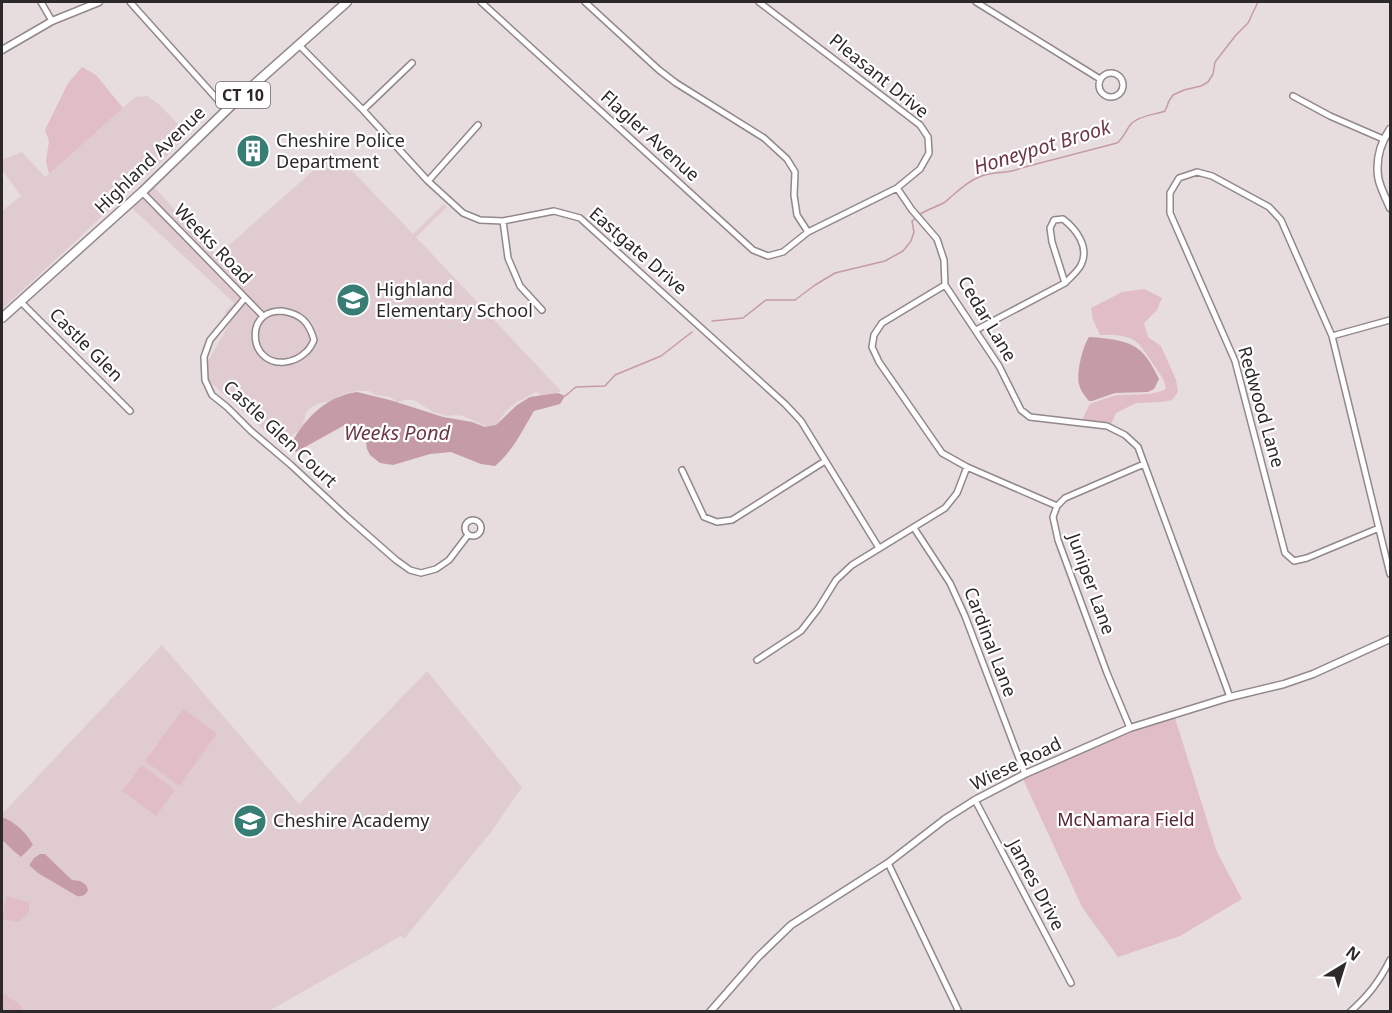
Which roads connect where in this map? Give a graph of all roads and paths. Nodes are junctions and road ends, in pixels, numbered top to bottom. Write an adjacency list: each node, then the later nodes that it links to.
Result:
1 (41, 2): 9 (street)
2 (99, 2): 9 (street)
3 (130, 2): 15 (street)
4 (347, 2): 10 (highway, Highland Avenue / CT 10)
5 (481, 2): 25 (street, Flagler Avenue)
6 (585, 2): 25 (street)
7 (759, 2): 21 (street, Pleasant Drive)
8 (976, 2): 13 (street)
9 (52, 21): 11 (street)
10 (299, 45): 15 (highway, Highland Avenue / CT 10); 16 (street, Eastgate Drive)
11 (2, 50)
12 (411, 63): 16 (street)
13 (1101, 79): 13 (street)
14 (1293, 96): 19 (street)
15 (226, 109): 22 (highway, Highland Avenue / CT 10)
16 (363, 110): 20 (street, Eastgate Drive)
17 (478, 125): 20 (street)
18 (1390, 129): 19 (street)
19 (1383, 139): 23 (street)
20 (428, 181): 24 (street, Eastgate Drive)
21 (897, 188): 25 (street); 27 (street, Cedar Lane)
22 (142, 192): 28 (street, Weeks Road); 29 (highway, Highland Avenue / CT 10)
23 (1390, 208)
24 (503, 221): 30 (street); 37 (street, Eastgate Drive)
25 (808, 232)
26 (1065, 283): 26 (street); 34 (street)
27 (945, 285): 34 (street, Cedar Lane); 39 (street)
28 (245, 298): 31 (street, Weeks Road); 44 (street, Castle Glen Court)
29 (20, 301): 32 (highway, Highland Avenue / CT 10); 36 (street, Castle Glen)
30 (542, 310)
31 (263, 316): 31 (street)
32 (2, 318)
33 (1390, 320): 35 (street)
34 (976, 330): 38 (street, Cedar Lane)
35 (1332, 336): 43 (street); 43 (street, Redwood Lane)
36 (130, 411)
37 (825, 461): 40 (street); 45 (street, Eastgate Drive)
38 (1144, 464): 41 (street); 49 (street, Cedar Lane)
39 (967, 467): 41 (street); 42 (street)
40 (682, 470)
41 (1057, 506): 50 (street, Juniper Lane)
42 (914, 528): 45 (street); 51 (street, Cardinal Lane)
43 (1379, 528): 46 (street)
44 (468, 535)
45 (879, 548): 48 (street)
46 (1390, 574)
47 (1390, 639): 49 (street, Wiese Road)
48 (757, 660)
49 (1230, 698): 50 (street, Wiese Road)
50 (1130, 728): 51 (street, Wiese Road)
51 (1025, 774): 52 (street, Wiese Road)
52 (975, 800): 53 (street, Wiese Road); 55 (street, James Drive)
53 (888, 863): 56 (street, Wiese Road); 57 (street)
54 (1390, 960): 58 (street)
55 (1071, 983)
56 (711, 1011)
57 (959, 1011)
58 (1350, 1011)

